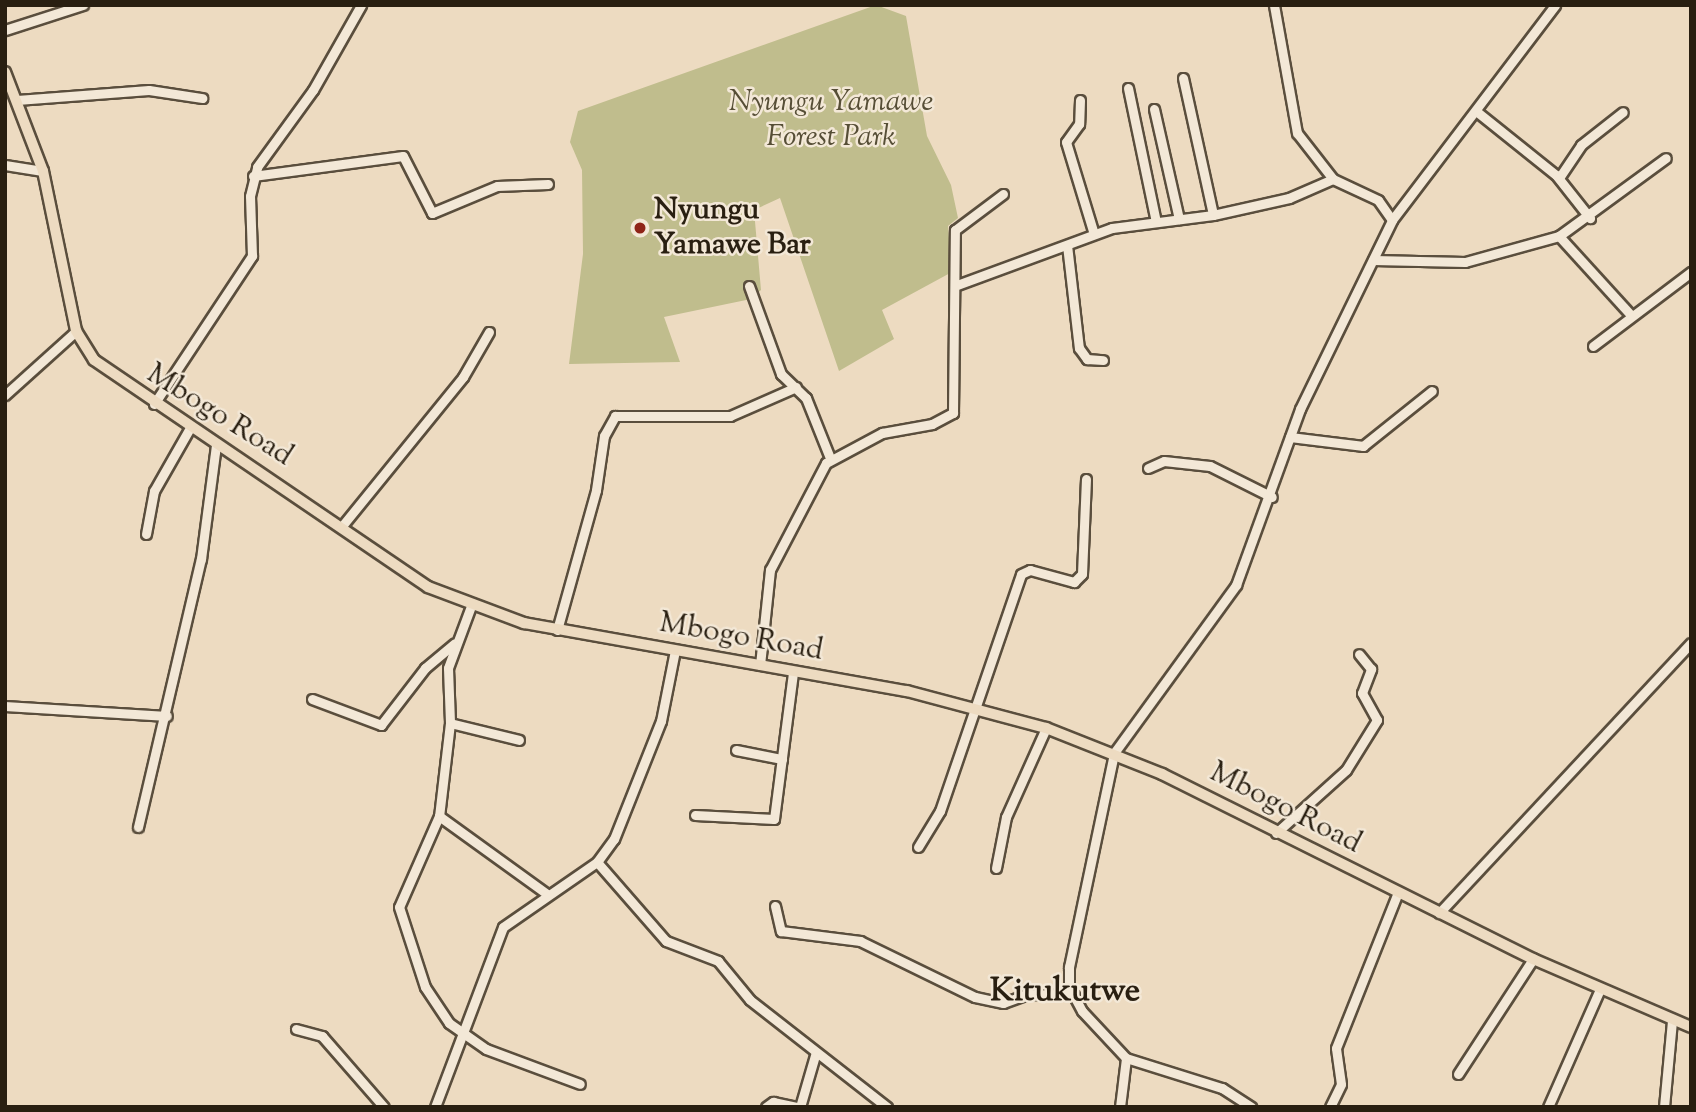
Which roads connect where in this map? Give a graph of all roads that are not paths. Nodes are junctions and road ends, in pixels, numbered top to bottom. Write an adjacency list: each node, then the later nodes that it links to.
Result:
1 (83, 5): 5 (street)
2 (361, 5): 18 (street)
3 (1274, 5): 20 (street)
4 (1555, 5): 13 (street)
5 (5, 30)
6 (5, 72): 10 (main road, Mbogo Road)
7 (1183, 79): 23 (street)
8 (1128, 88): 27 (street)
9 (202, 98): 10 (street)
10 (17, 100): 17 (main road, Mbogo Road)
11 (1080, 100): 28 (street)
12 (1154, 109): 25 (street)
13 (1476, 111): 19 (street); 26 (street)
14 (1623, 112): 19 (street)
15 (1666, 158): 24 (street)
16 (5, 166): 17 (street)
17 (43, 171): 36 (main road, Mbogo Road)
18 (253, 176): 21 (street); 43 (street)
19 (1559, 178): 24 (street)
20 (1334, 179): 23 (street); 26 (street)
21 (548, 184)
22 (1003, 194): 33 (street)
23 (1213, 215): 25 (street)
24 (1590, 218): 29 (street)
25 (1179, 219): 27 (street)
26 (1392, 220): 31 (street)
27 (1156, 222): 28 (street)
28 (1094, 234): 30 (street)
29 (1559, 236): 31 (street); 35 (street)
30 (1067, 245): 33 (street); 39 (street)
31 (1373, 260): 45 (street)
32 (1691, 272): 35 (street)
33 (957, 285): 47 (street)
34 (749, 286): 40 (street)
35 (1631, 315): 38 (street)
36 (76, 331): 42 (street); 43 (main road, Mbogo Road)
37 (489, 332): 51 (street)
38 (1593, 346)
39 (1103, 360)
40 (796, 387): 47 (street); 54 (street)
41 (1432, 391): 45 (street)
42 (5, 395)
43 (154, 404): 44 (main road, Mbogo Road)
44 (190, 428): 46 (main road, Mbogo Road); 52 (street)
45 (1290, 437): 50 (street)
46 (216, 445): 51 (main road, Mbogo Road); 64 (street)
47 (830, 458): 59 (street)
48 (1148, 468): 50 (street)
49 (1086, 479): 63 (street)
50 (1272, 497): 69 (street)
51 (342, 526): 53 (main road, Mbogo Road)
52 (146, 534)
53 (471, 606): 54 (main road, Mbogo Road); 56 (street)
54 (557, 630): 57 (main road, Mbogo Road)
55 (1691, 643): 81 (street)
56 (454, 644): 61 (street); 65 (street)
57 (675, 650): 59 (main road, Mbogo Road); 76 (street)
58 (1359, 654): 74 (street)
59 (760, 665): 60 (main road, Mbogo Road)
60 (793, 673): 63 (main road, Mbogo Road); 70 (street)
61 (312, 699)
62 (5, 706): 64 (street)
63 (974, 709): 66 (main road, Mbogo Road); 75 (street)
64 (167, 716): 73 (street)
65 (450, 723): 67 (street); 72 (street)
66 (1046, 729): 69 (main road, Mbogo Road); 77 (street)
67 (519, 740)
68 (736, 750): 70 (street)
69 (1114, 753): 74 (main road, Mbogo Road); 84 (street)
70 (782, 759): 71 (street)
71 (695, 815)
72 (439, 816): 79 (street); 88 (street)
73 (138, 827)
74 (1276, 833): 78 (main road, Mbogo Road)
75 (918, 847)
76 (597, 862): 79 (street); 89 (street)
77 (996, 869)
78 (1398, 892): 81 (main road, Mbogo Road); 100 (street)
79 (547, 894): 88 (street)
80 (775, 906): 84 (street)
81 (1439, 913): 82 (main road, Mbogo Road)
82 (1533, 959): 83 (main road, Mbogo Road); 91 (street)
83 (1600, 989): 85 (main road, Mbogo Road); 101 (street)
84 (1074, 995): 90 (street)
85 (1672, 1020): 86 (main road, Mbogo Road); 102 (street)
86 (1691, 1027)
87 (296, 1029): 93 (street)
88 (463, 1035): 92 (street); 94 (street)
89 (816, 1052): 96 (street); 97 (street)
90 (1126, 1058): 98 (street); 99 (street)
91 (1458, 1074)
92 (580, 1084)
93 (384, 1107)
94 (435, 1107)
95 (766, 1107): 96 (street)
96 (798, 1107)
97 (887, 1107)
98 (1120, 1107)
99 (1251, 1107)
100 (1330, 1107)
101 (1548, 1107)
102 (1664, 1107)

